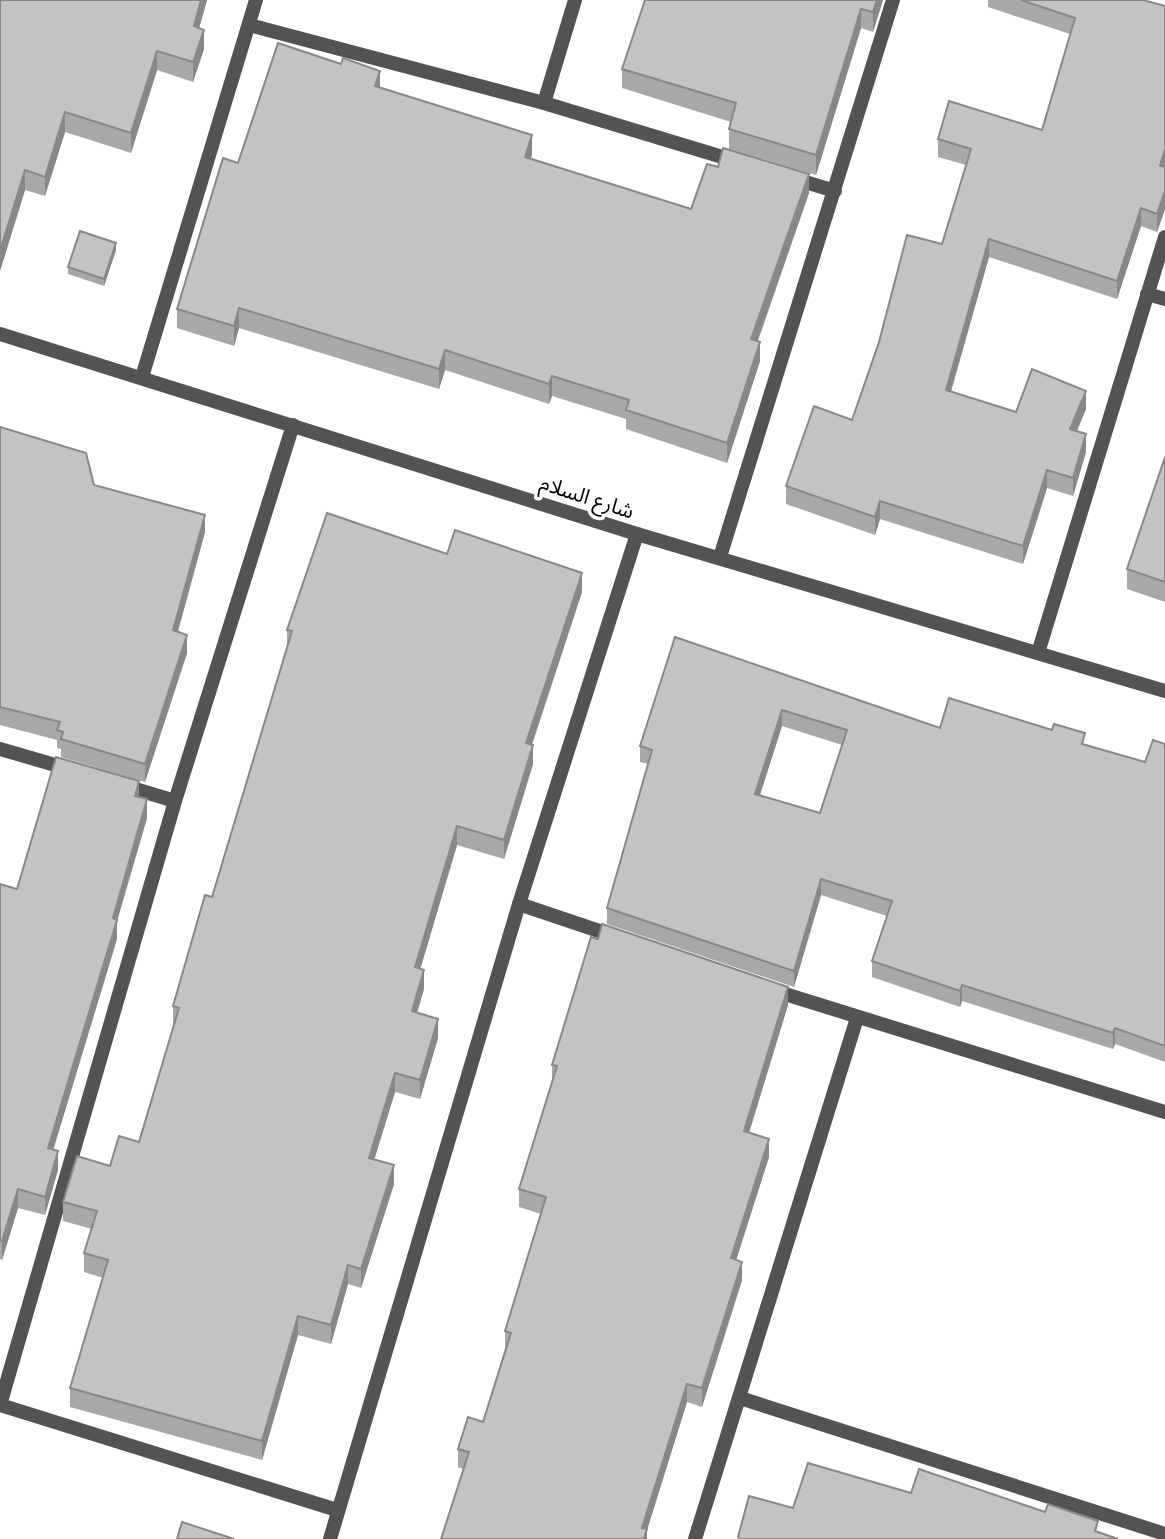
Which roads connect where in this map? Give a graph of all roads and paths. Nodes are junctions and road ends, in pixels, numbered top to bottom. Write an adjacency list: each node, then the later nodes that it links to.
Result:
1 (256, 0): 4 (street)
2 (575, 0): 5 (street)
3 (893, 0): 8 (street)
4 (249, 25): 5 (street); 13 (street)
5 (544, 103): 6 (street)
6 (756, 167)
7 (782, 175): 8 (street)
8 (835, 191): 16 (street)
9 (1165, 237): 10 (street)
10 (1147, 294): 11 (street); 17 (street)
11 (1165, 299)
12 (0, 334): 13 (street, شارع السلام)
13 (142, 377): 14 (street, شارع السلام)
14 (293, 425): 15 (street, شارع السلام); 22 (street)
15 (637, 534): 16 (street, شارع السلام); 23 (street)
16 (720, 557): 17 (street, شارع السلام)
17 (1038, 653): 18 (street, شارع السلام)
18 (1165, 691)
19 (0, 749): 20 (street)
20 (88, 775)
21 (113, 782): 22 (street)
22 (175, 801): 29 (street)
23 (519, 904): 24 (street); 30 (street)
24 (636, 944)
25 (753, 983): 26 (street)
26 (857, 1018): 27 (street); 28 (street)
27 (1165, 1112)
28 (740, 1398): 31 (street); 33 (street)
29 (0, 1405): 30 (street)
30 (337, 1510): 32 (street)
31 (1165, 1534)
32 (330, 1539)
33 (695, 1539)

